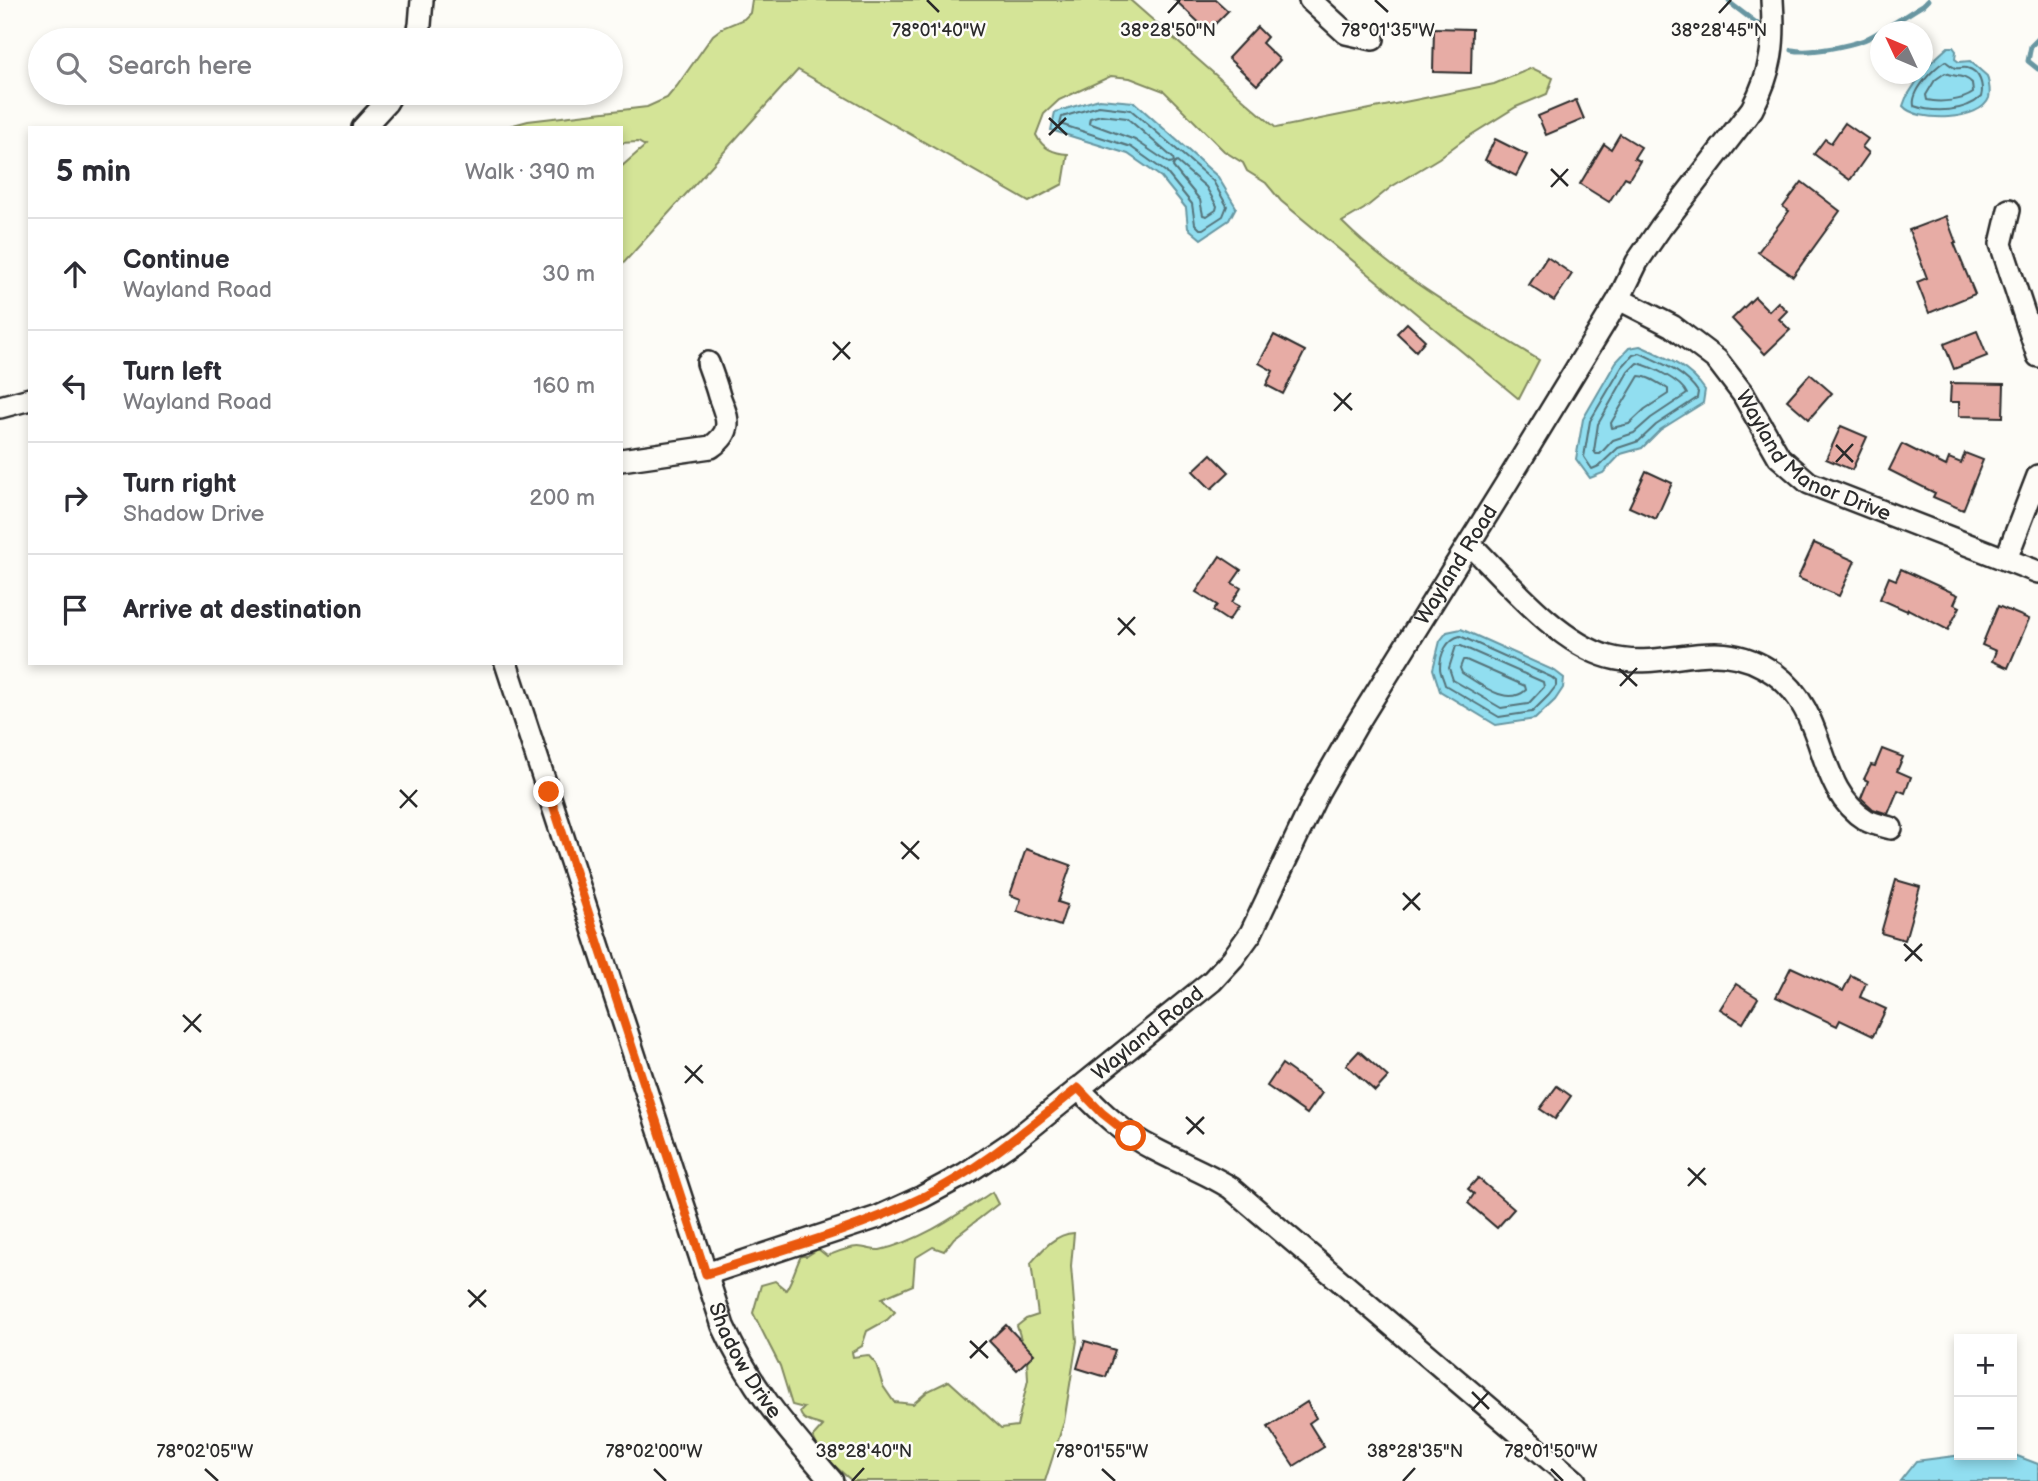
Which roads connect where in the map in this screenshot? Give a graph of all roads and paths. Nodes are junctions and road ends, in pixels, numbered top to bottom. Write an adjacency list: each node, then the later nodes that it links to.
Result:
1 (422, 0): 4 (street)
2 (1310, 0): 5 (street)
3 (1772, 0): 9 (street, Wayland Road)
4 (418, 28)
5 (1373, 39)
6 (384, 105): 7 (street)
7 (365, 126)
8 (2009, 210): 10 (street)
9 (1619, 299): 16 (street, Wayland Road); 17 (street, Wayland Manor Drive)
10 (2038, 356)
11 (708, 363): 14 (street)
12 (28, 400): 13 (street)
13 (0, 407)
14 (623, 460)
15 (2038, 476): 17 (street)
16 (1470, 544): 20 (street); 21 (street, Wayland Road)
17 (2006, 559): 18 (street, Wayland Manor Drive)
18 (2038, 572)
19 (507, 665): 22 (street, Shadow Drive)
20 (1891, 828)
21 (1078, 1088): 22 (street, Wayland Road); 24 (street, Wayland Road)
22 (706, 1274): 23 (street, Shadow Drive)
23 (832, 1481)
24 (1575, 1481)

